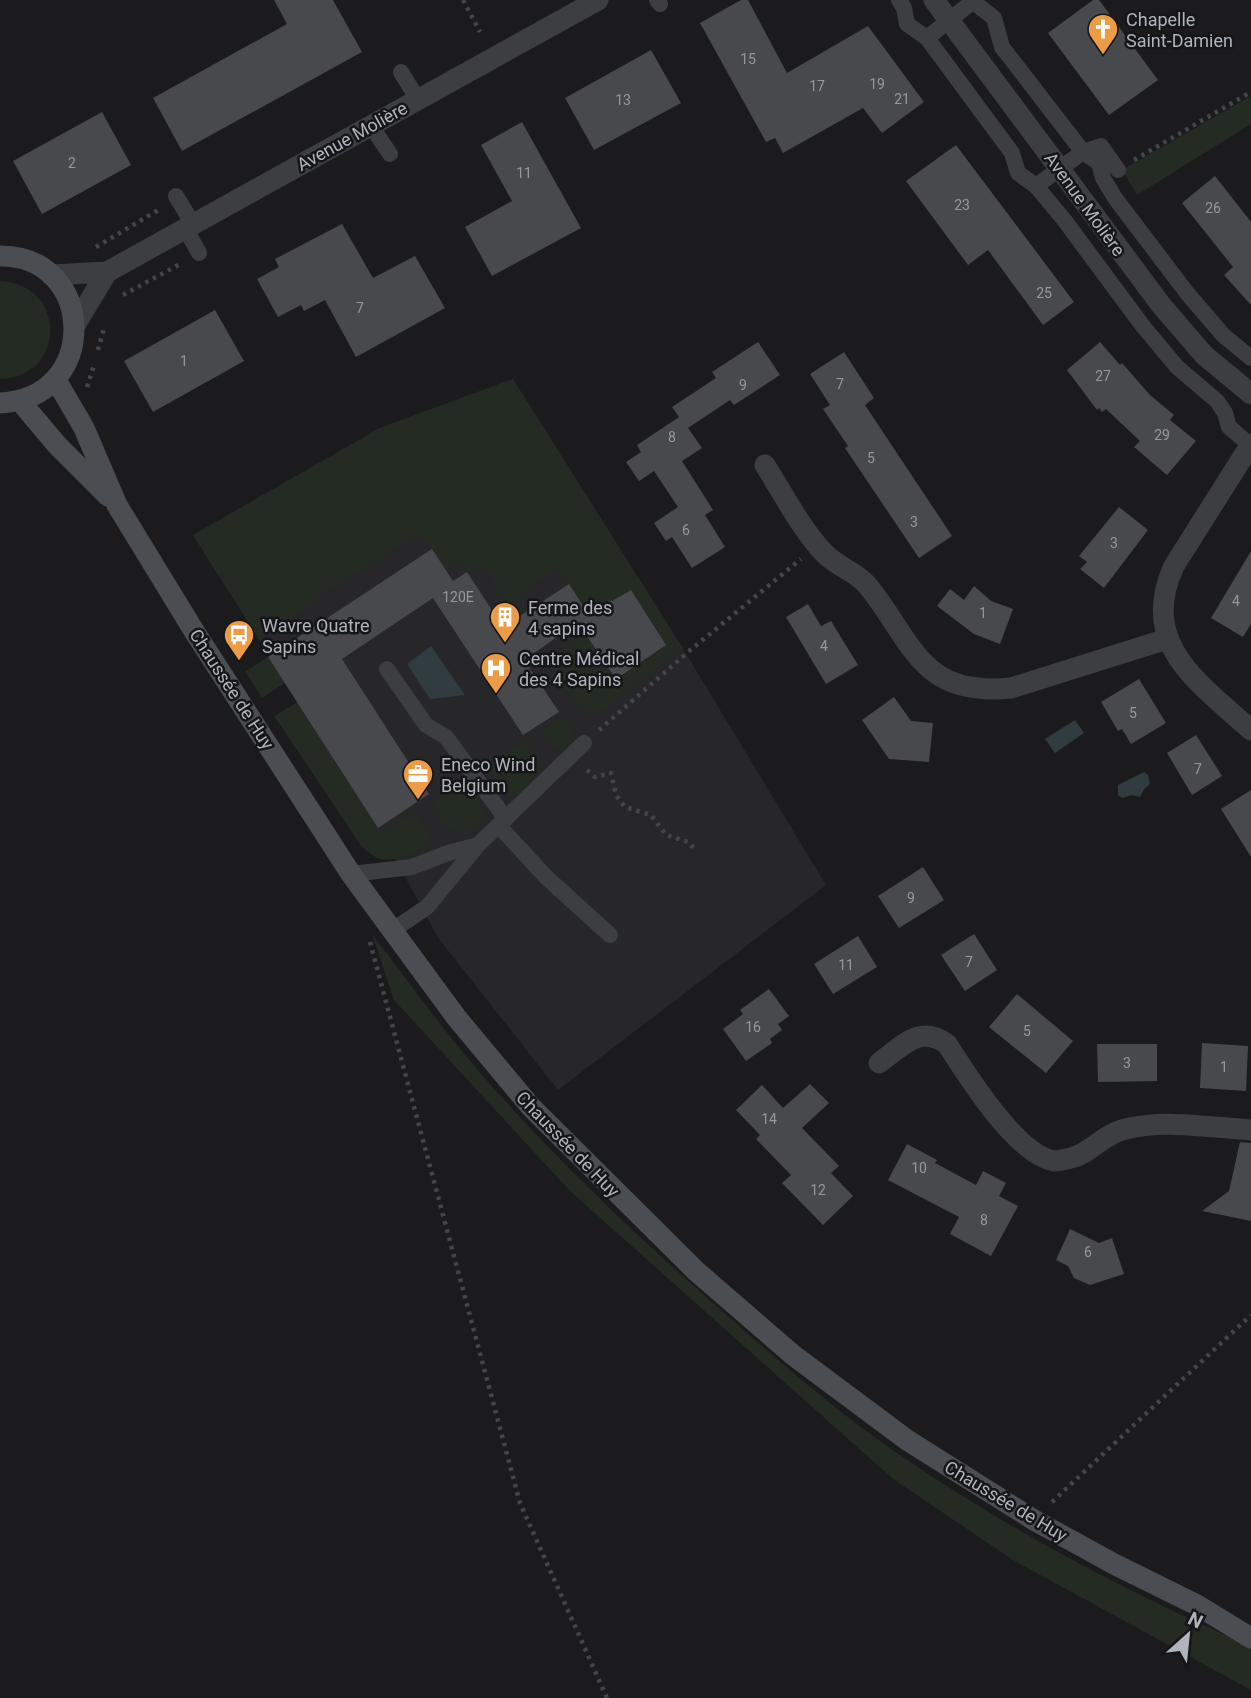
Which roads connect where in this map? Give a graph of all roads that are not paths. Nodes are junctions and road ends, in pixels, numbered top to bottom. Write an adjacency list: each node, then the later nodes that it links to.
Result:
1 (598, 0): 8 (street, Avenue Molière)
2 (899, 0): 6 (lane)
3 (934, 0): 5 (street, Avenue Molière)
4 (972, 1): 5 (lane); 10 (lane)
5 (949, 20): 6 (lane); 12 (street, Avenue Molière)
6 (927, 38): 14 (lane)
7 (401, 72): 8 (lane)
8 (418, 100): 9 (street, Avenue Molière)
9 (371, 126): 11 (lane); 16 (street, Avenue Molière)
10 (1083, 152): 12 (lane); 13 (lane); 22 (lane)
11 (390, 154)
12 (1060, 169): 14 (lane); 24 (street, Avenue Molière)
13 (1118, 170)
14 (1036, 187): 26 (lane)
15 (176, 196): 16 (lane)
16 (189, 226): 17 (lane); 19 (street, Avenue Molière)
17 (199, 253)
18 (1, 255): 20 (main road)
19 (107, 272): 20 (street, Avenue Molière); 21 (street, Avenue Molière)
20 (51, 275): 21 (main road)
21 (75, 325): 23 (main road)
22 (1251, 358)
23 (56, 380): 25 (main road); 28 (main road, Chaussée de Huy)
24 (1251, 394)
25 (10, 402): 28 (main road, Chaussée de Huy)
26 (1251, 445): 29 (street)
27 (765, 464): 29 (street)
28 (117, 505): 35 (main road, Chaussée de Huy)
29 (1167, 639): 31 (street)
30 (387, 669): 33 (lane)
31 (1251, 730)
32 (578, 749): 33 (lane)
33 (502, 822): 34 (lane); 37 (lane)
34 (478, 845): 35 (lane); 36 (lane)
35 (351, 874): 36 (main road, Chaussée de Huy)
36 (393, 930): 40 (main road, Chaussée de Huy)
37 (610, 935)
38 (879, 1062): 39 (street)
39 (1251, 1130)
40 (1196, 1605): 41 (main road, Chaussée de Huy); 42 (main road, Chaussée de Huy)
41 (1251, 1622)
42 (1251, 1638)

